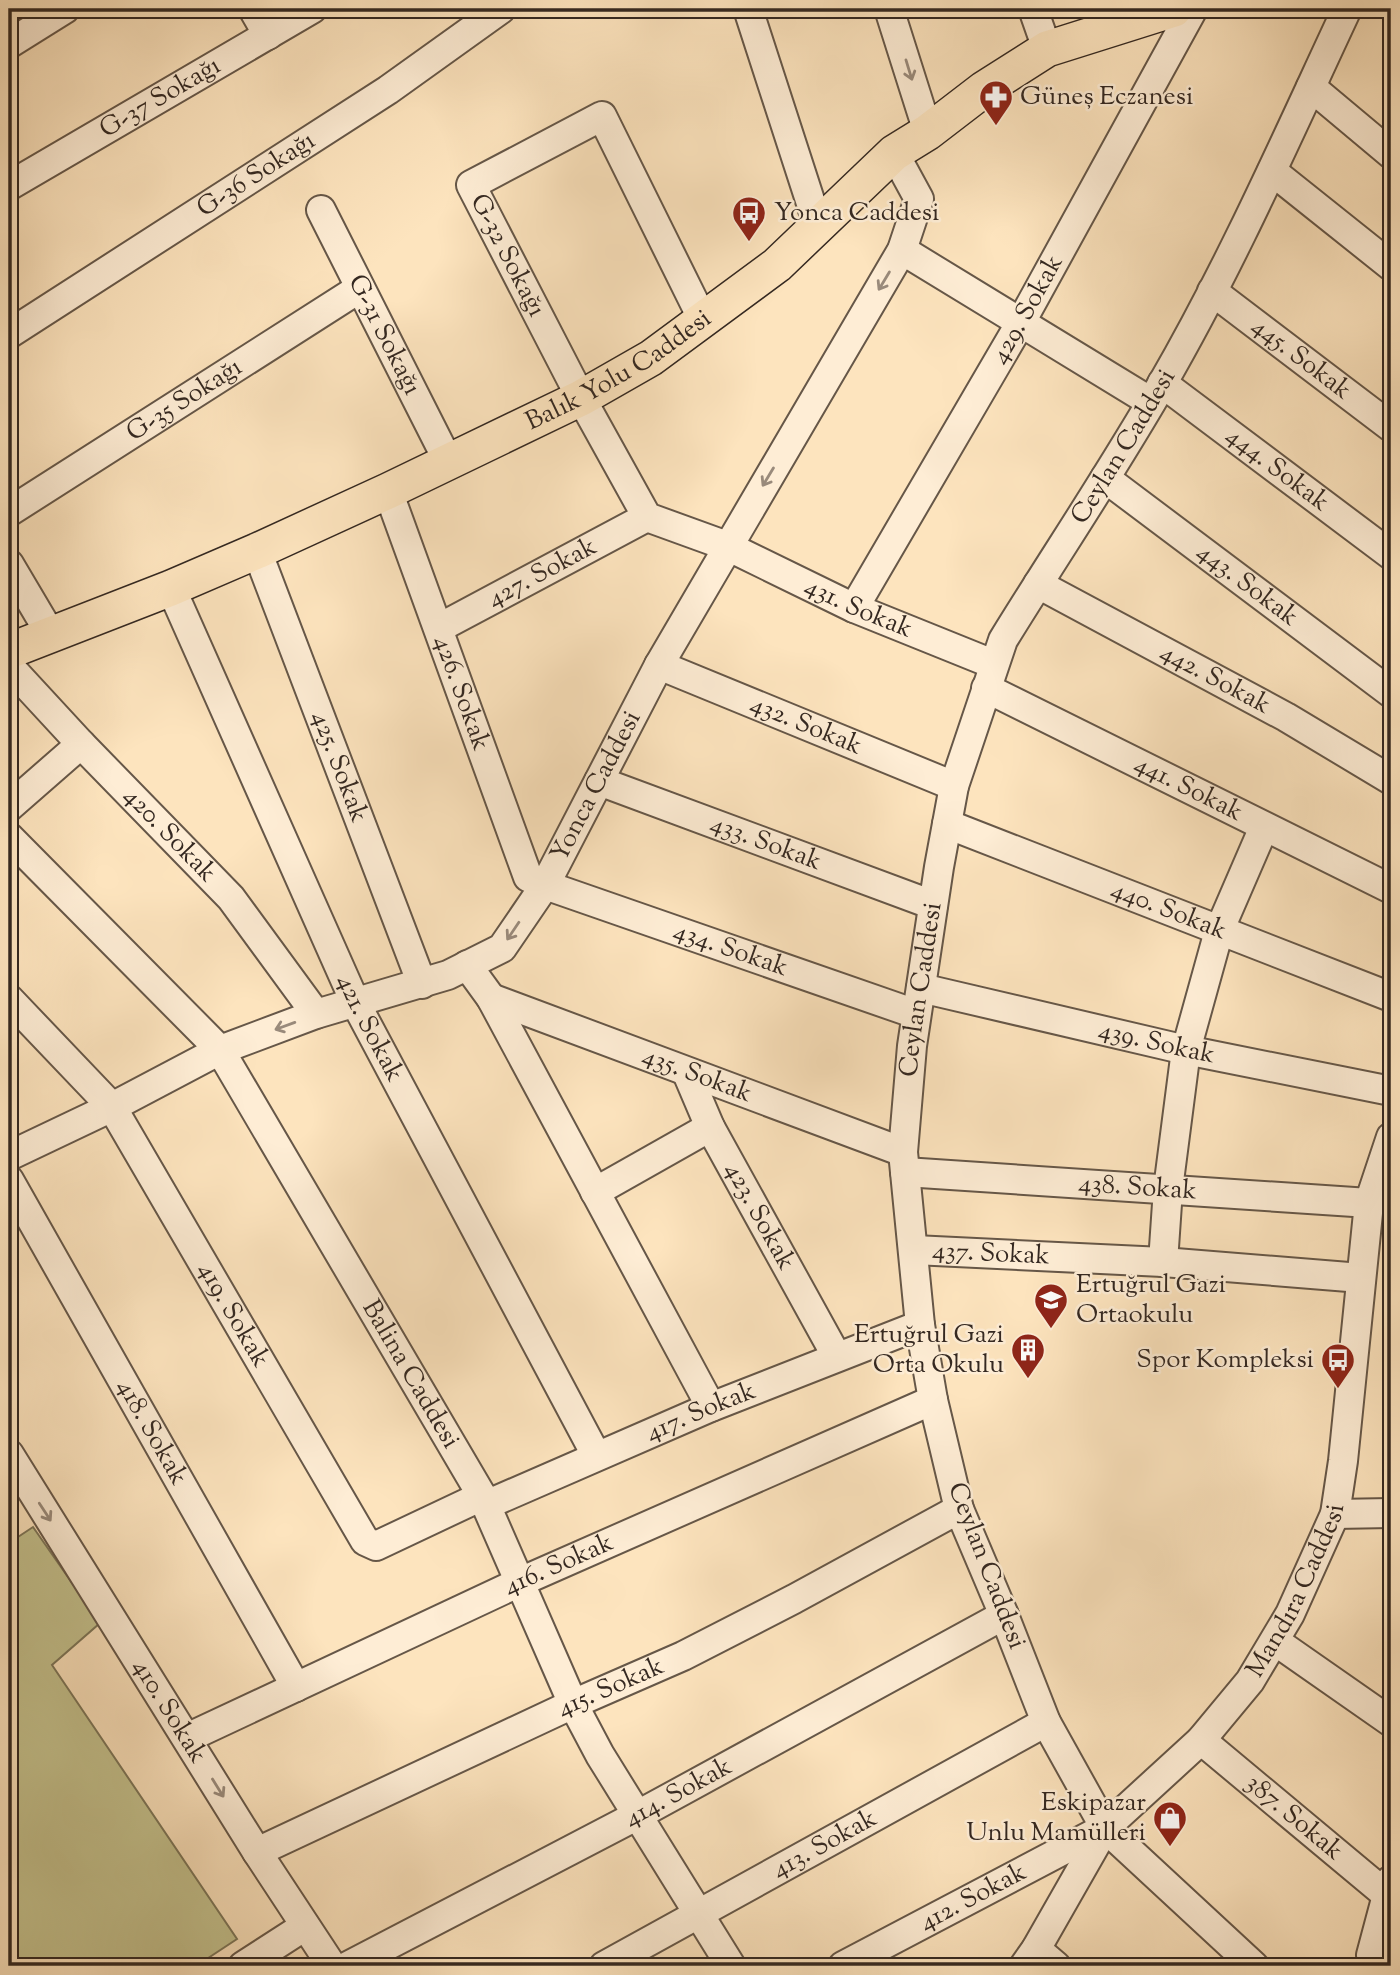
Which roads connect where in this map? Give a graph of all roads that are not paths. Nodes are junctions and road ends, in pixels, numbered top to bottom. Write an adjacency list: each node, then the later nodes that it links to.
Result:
1 (65, 9): 12 (street)
2 (253, 9): 11 (street)
3 (312, 9): 11 (street, G-37 Sokağı)
4 (501, 9): 28 (street, G-36 Sokağı)
5 (748, 9): 21 (street)
6 (889, 9): 15 (street, one-way to 15)
7 (1033, 9): 13 (street)
8 (1192, 9): 27 (street, 429. Sokak)
9 (1347, 9): 14 (street, Ceylan Caddesi)
10 (1162, 10): 13 (main road, Balık Yolu Caddesi)
11 (268, 35): 19 (street, G-37 Sokağı)
12 (9, 44)
13 (1047, 50): 15 (main road, Balık Yolu Caddesi)
14 (1311, 87): 17 (street); 18 (street, Ceylan Caddesi)
15 (928, 132): 16 (main road, Balık Yolu Caddesi)
16 (894, 153): 21 (main road, Balık Yolu Caddesi); 22 (street, Yonca Caddesi)
17 (1391, 154)
18 (1272, 171): 23 (street); 25 (street, Ceylan Caddesi)
19 (9, 186)
20 (321, 210): 24 (street, G-31 Sokağı)
21 (818, 225): 26 (main road, Balık Yolu Caddesi)
22 (902, 250): 27 (street, 444. Sokak); 37 (street, Yonca Caddesi, one-way to 37)
23 (1391, 265)
24 (360, 288): 32 (street, G-31 Sokağı); 35 (street, G-35 Sokağı)
25 (1212, 291): 29 (street, Ceylan Caddesi); 31 (street, 445. Sokak)
26 (703, 320): 30 (main road, Balık Yolu Caddesi); 30 (street, G-32 Sokağı)
27 (1021, 322): 29 (street, 444. Sokak); 43 (street, 429. Sokak)
28 (9, 334)
29 (1157, 393): 33 (street, Ceylan Caddesi); 39 (street, 444. Sokak)
30 (581, 398): 32 (main road, Balık Yolu Caddesi); 36 (street)
31 (1391, 427)
32 (448, 461): 34 (main road, Balık Yolu Caddesi)
33 (1105, 478): 41 (street, Ceylan Caddesi); 50 (street, 443. Sokak)
34 (388, 491): 38 (main road, Balık Yolu Caddesi); 44 (street, 426. Sokak)
35 (9, 512)
36 (647, 517): 37 (street, 431. Sokak); 44 (street, 427. Sokak)
37 (727, 546): 43 (street, 431. Sokak); 47 (street, Yonca Caddesi)
38 (257, 551): 42 (main road, Balık Yolu Caddesi); 64 (street, 425. Sokak)
39 (1391, 555)
40 (9, 564): 45 (street)
41 (1038, 583): 49 (street, Ceylan Caddesi); 52 (street, 442. Sokak)
42 (171, 588): 45 (main road, Balık Yolu Caddesi); 69 (street, 421. Sokak)
43 (854, 608): 49 (street, 431. Sokak)
44 (439, 628): 59 (street, 426. Sokak)
45 (51, 635): 46 (main road, Balık Yolu Caddesi)
46 (9, 651)
47 (659, 665): 53 (street, Yonca Caddesi); 54 (street, 432. Sokak)
48 (9, 666): 51 (street, 420. Sokak)
49 (990, 676): 54 (street, Ceylan Caddesi); 57 (street, 441. Sokak)
50 (1391, 693)
51 (81, 744): 55 (street); 70 (street, 420. Sokak)
52 (1391, 780)
53 (598, 781): 59 (street, Yonca Caddesi); 61 (street, 433. Sokak)
54 (954, 786): 56 (street, Ceylan Caddesi)
55 (9, 807)
56 (947, 824): 61 (street, Ceylan Caddesi); 62 (street, 440. Sokak)
57 (1264, 827): 60 (street, 441. Sokak); 62 (street)
58 (9, 837): 71 (street, Balina Caddesi)
59 (545, 886): 63 (street, Yonca Caddesi, one-way to 63); 68 (street, 434. Sokak)
60 (1391, 889)
61 (933, 905): 68 (street, Ceylan Caddesi)
62 (1219, 931): 65 (street, 440. Sokak); 72 (street)
63 (467, 965): 64 (street, Yonca Caddesi); 66 (street)
64 (422, 984): 69 (street, Yonca Caddesi)
65 (1391, 997)
66 (491, 998): 73 (street, 435. Sokak); 82 (street)
67 (9, 999): 75 (street, 419. Sokak)
68 (919, 1001): 72 (street, 439. Sokak); 79 (street, Ceylan Caddesi)
69 (355, 1002): 70 (street, Yonca Caddesi); 93 (street, 421. Sokak)
70 (316, 1014): 71 (street, Yonca Caddesi, one-way to 71)
71 (220, 1050): 75 (street, Yonca Caddesi); 94 (street, Balina Caddesi)
72 (1186, 1050): 74 (street, 439. Sokak); 81 (street)
73 (687, 1073): 76 (street, 423. Sokak); 79 (street, 435. Sokak)
74 (1391, 1091)
75 (112, 1107): 78 (street, Yonca Caddesi); 94 (street, 419. Sokak)
76 (710, 1127): 82 (street); 89 (street, 423. Sokak)
77 (1391, 1137): 83 (street, Mandıra Caddesi)
78 (9, 1156)
79 (904, 1162): 81 (street, 438. Sokak); 85 (street, Ceylan Caddesi)
80 (9, 1180): 101 (street, 418. Sokak)
81 (1168, 1189): 83 (street, 438. Sokak); 86 (street)
82 (595, 1192): 91 (street)
83 (1369, 1203): 84 (street, Mandıra Caddesi)
84 (1379, 1238): 87 (street, Mandıra Caddesi)
85 (914, 1250): 86 (street, 437. Sokak); 88 (street, Ceylan Caddesi)
86 (1163, 1262): 87 (street, 437. Sokak)
87 (1361, 1278): 97 (street, Mandıra Caddesi)
88 (920, 1325): 89 (street, 417. Sokak); 90 (street, Ceylan Caddesi)
89 (837, 1357): 91 (street, 417. Sokak)
90 (933, 1400): 95 (street, Ceylan Caddesi); 98 (street, 416. Sokak)
91 (711, 1407): 93 (street, 417. Sokak)
92 (9, 1454): 105 (street, 410. Sokak, one-way to 105)
93 (596, 1455): 94 (street, 417. Sokak)
94 (484, 1500): 98 (street, Balina Caddesi)
95 (959, 1509): 99 (street, Ceylan Caddesi); 102 (street, 415. Sokak)
96 (1391, 1513): 97 (street)
97 (1335, 1514): 100 (street, Mandıra Caddesi)
98 (520, 1582): 101 (street, 416. Sokak); 102 (street, Balina Caddesi)
99 (1004, 1615): 103 (street, Ceylan Caddesi); 107 (street, 414. Sokak)
100 (1275, 1641): 104 (street); 106 (street, Mandıra Caddesi)
101 (296, 1687): 105 (street, 416. Sokak)
102 (573, 1704): 107 (street, Balina Caddesi); 109 (street, 415. Sokak)
103 (1046, 1722): 108 (street, Ceylan Caddesi); 111 (street, 413. Sokak)
104 (1391, 1722)
105 (187, 1738): 109 (street, 410. Sokak, one-way to 109)
106 (1201, 1740): 108 (street, Mandıra Caddesi); 110 (street, 387. Sokak)
107 (636, 1816): 111 (street, Balina Caddesi); 116 (street, 414. Sokak)
108 (1105, 1828): 113 (street, Mandıra Caddesi); 119 (street, 412. Sokak); 120 (street, Ceylan Caddesi)
109 (257, 1852): 112 (street, 410. Sokak)
110 (1389, 1888): 121 (street)
111 (699, 1915): 117 (street, 413. Sokak); 118 (street, Balina Caddesi)
112 (305, 1926): 114 (street); 115 (street, 410. Sokak)
113 (1039, 1960)
114 (243, 1966)
115 (332, 1966)
116 (348, 1966)
117 (604, 1966)
118 (731, 1966)
119 (843, 1966)
120 (1255, 1966)
121 (1372, 1966)

